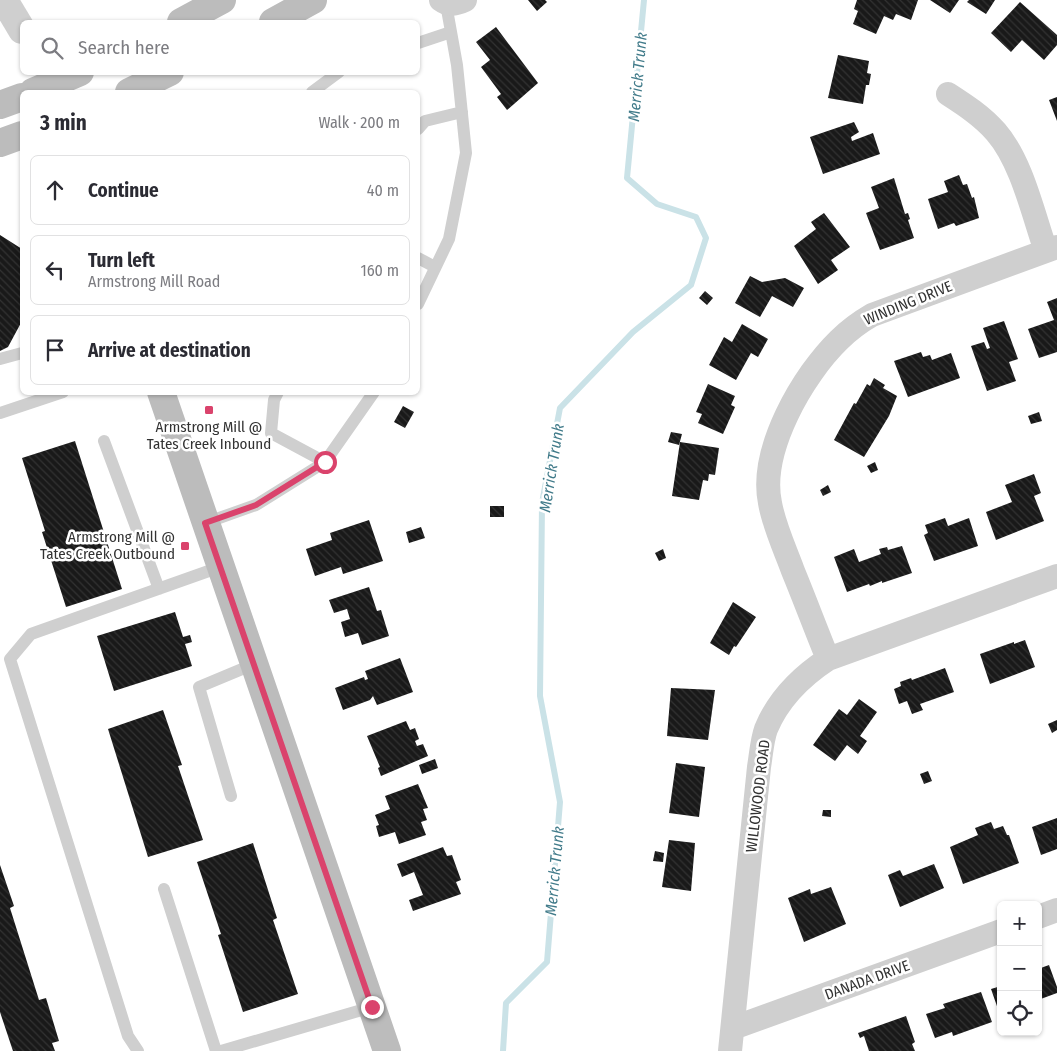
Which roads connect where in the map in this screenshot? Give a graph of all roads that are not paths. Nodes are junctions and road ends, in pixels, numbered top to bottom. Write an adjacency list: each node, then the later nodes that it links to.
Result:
1 (4, 0): 7 (street)
2 (222, 0): 5 (main road)
3 (313, 0): 6 (main road)
4 (451, 1): 8 (lane)
5 (184, 20)
6 (277, 20)
7 (20, 27)
8 (451, 32): 9 (lane); 19 (lane)
9 (420, 42)
10 (73, 75): 13 (main road)
11 (164, 75): 14 (main road)
12 (335, 75): 15 (lane)
13 (47, 86)
14 (133, 90)
15 (315, 90)
16 (948, 94): 23 (street)
17 (20, 98): 18 (main road)
18 (0, 105)
19 (462, 112): 20 (lane); 25 (lane)
20 (420, 127)
21 (20, 136): 22 (main road)
22 (0, 143)
23 (1052, 249): 40 (street, WINDING DRIVE)
24 (420, 259): 25 (lane)
25 (435, 267): 26 (lane)
26 (420, 300)
27 (20, 353): 28 (lane)
28 (0, 359)
29 (54, 395): 33 (lane)
30 (162, 395): 36 (main road)
31 (276, 395): 35 (lane)
32 (372, 395): 35 (lane)
33 (0, 413)
34 (104, 441): 39 (lane)
35 (325, 462): 36 (lane)
36 (205, 523): 37 (main road)
37 (220, 567): 39 (lane); 41 (main road)
38 (1057, 576): 40 (street, WILLOWOOD ROAD)
39 (158, 589): 49 (lane)
40 (828, 659): 48 (street, WILLOWOOD ROAD)
41 (254, 664): 42 (lane); 47 (main road)
42 (231, 796)
43 (164, 889): 50 (lane)
44 (1057, 910): 45 (street)
45 (1042, 916)
46 (997, 933): 48 (street, DANADA DRIVE)
47 (372, 1007): 51 (lane); 52 (main road)
48 (731, 1040)
49 (138, 1051)
50 (216, 1051)
51 (221, 1051)
52 (387, 1051)

